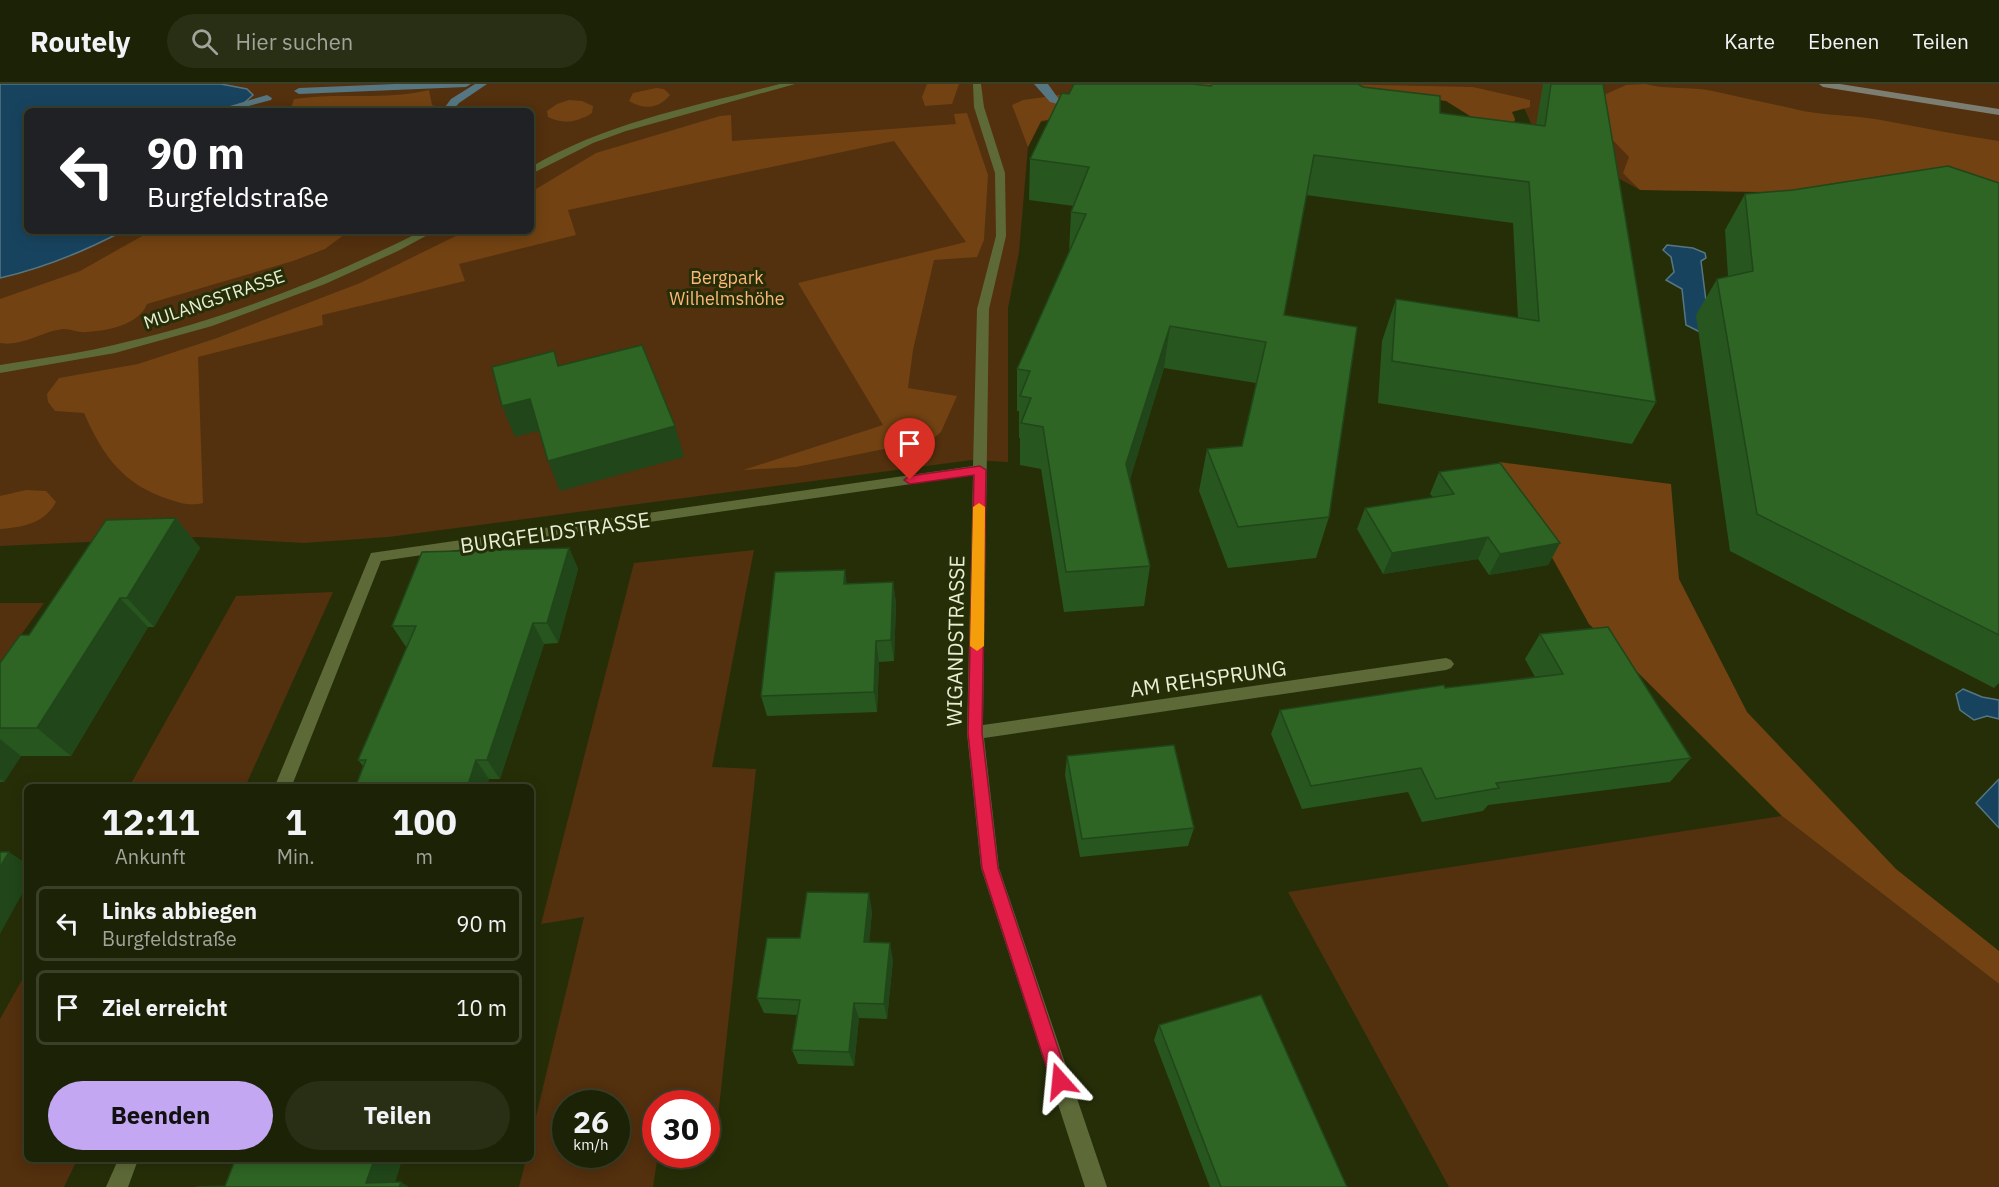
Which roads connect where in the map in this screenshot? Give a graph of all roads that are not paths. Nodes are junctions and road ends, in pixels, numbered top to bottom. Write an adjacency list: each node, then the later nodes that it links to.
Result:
1 (791, 84): 5 (street)
2 (977, 84): 8 (street, WIGANDSTRASSE)
3 (1823, 84): 4 (main road)
4 (1999, 112)
5 (534, 169)
6 (423, 234): 7 (street, MULANGSTRASSE)
7 (0, 369)
8 (980, 470): 10 (street, WIGANDSTRASSE); 11 (street, BURGFELDSTRASSE)
9 (1446, 664): 10 (street, AM REHSPRUNG)
10 (975, 733): 14 (street, WIGANDSTRASSE)
11 (284, 784)
12 (127, 1162): 13 (street)
13 (117, 1187)
14 (1096, 1187)

